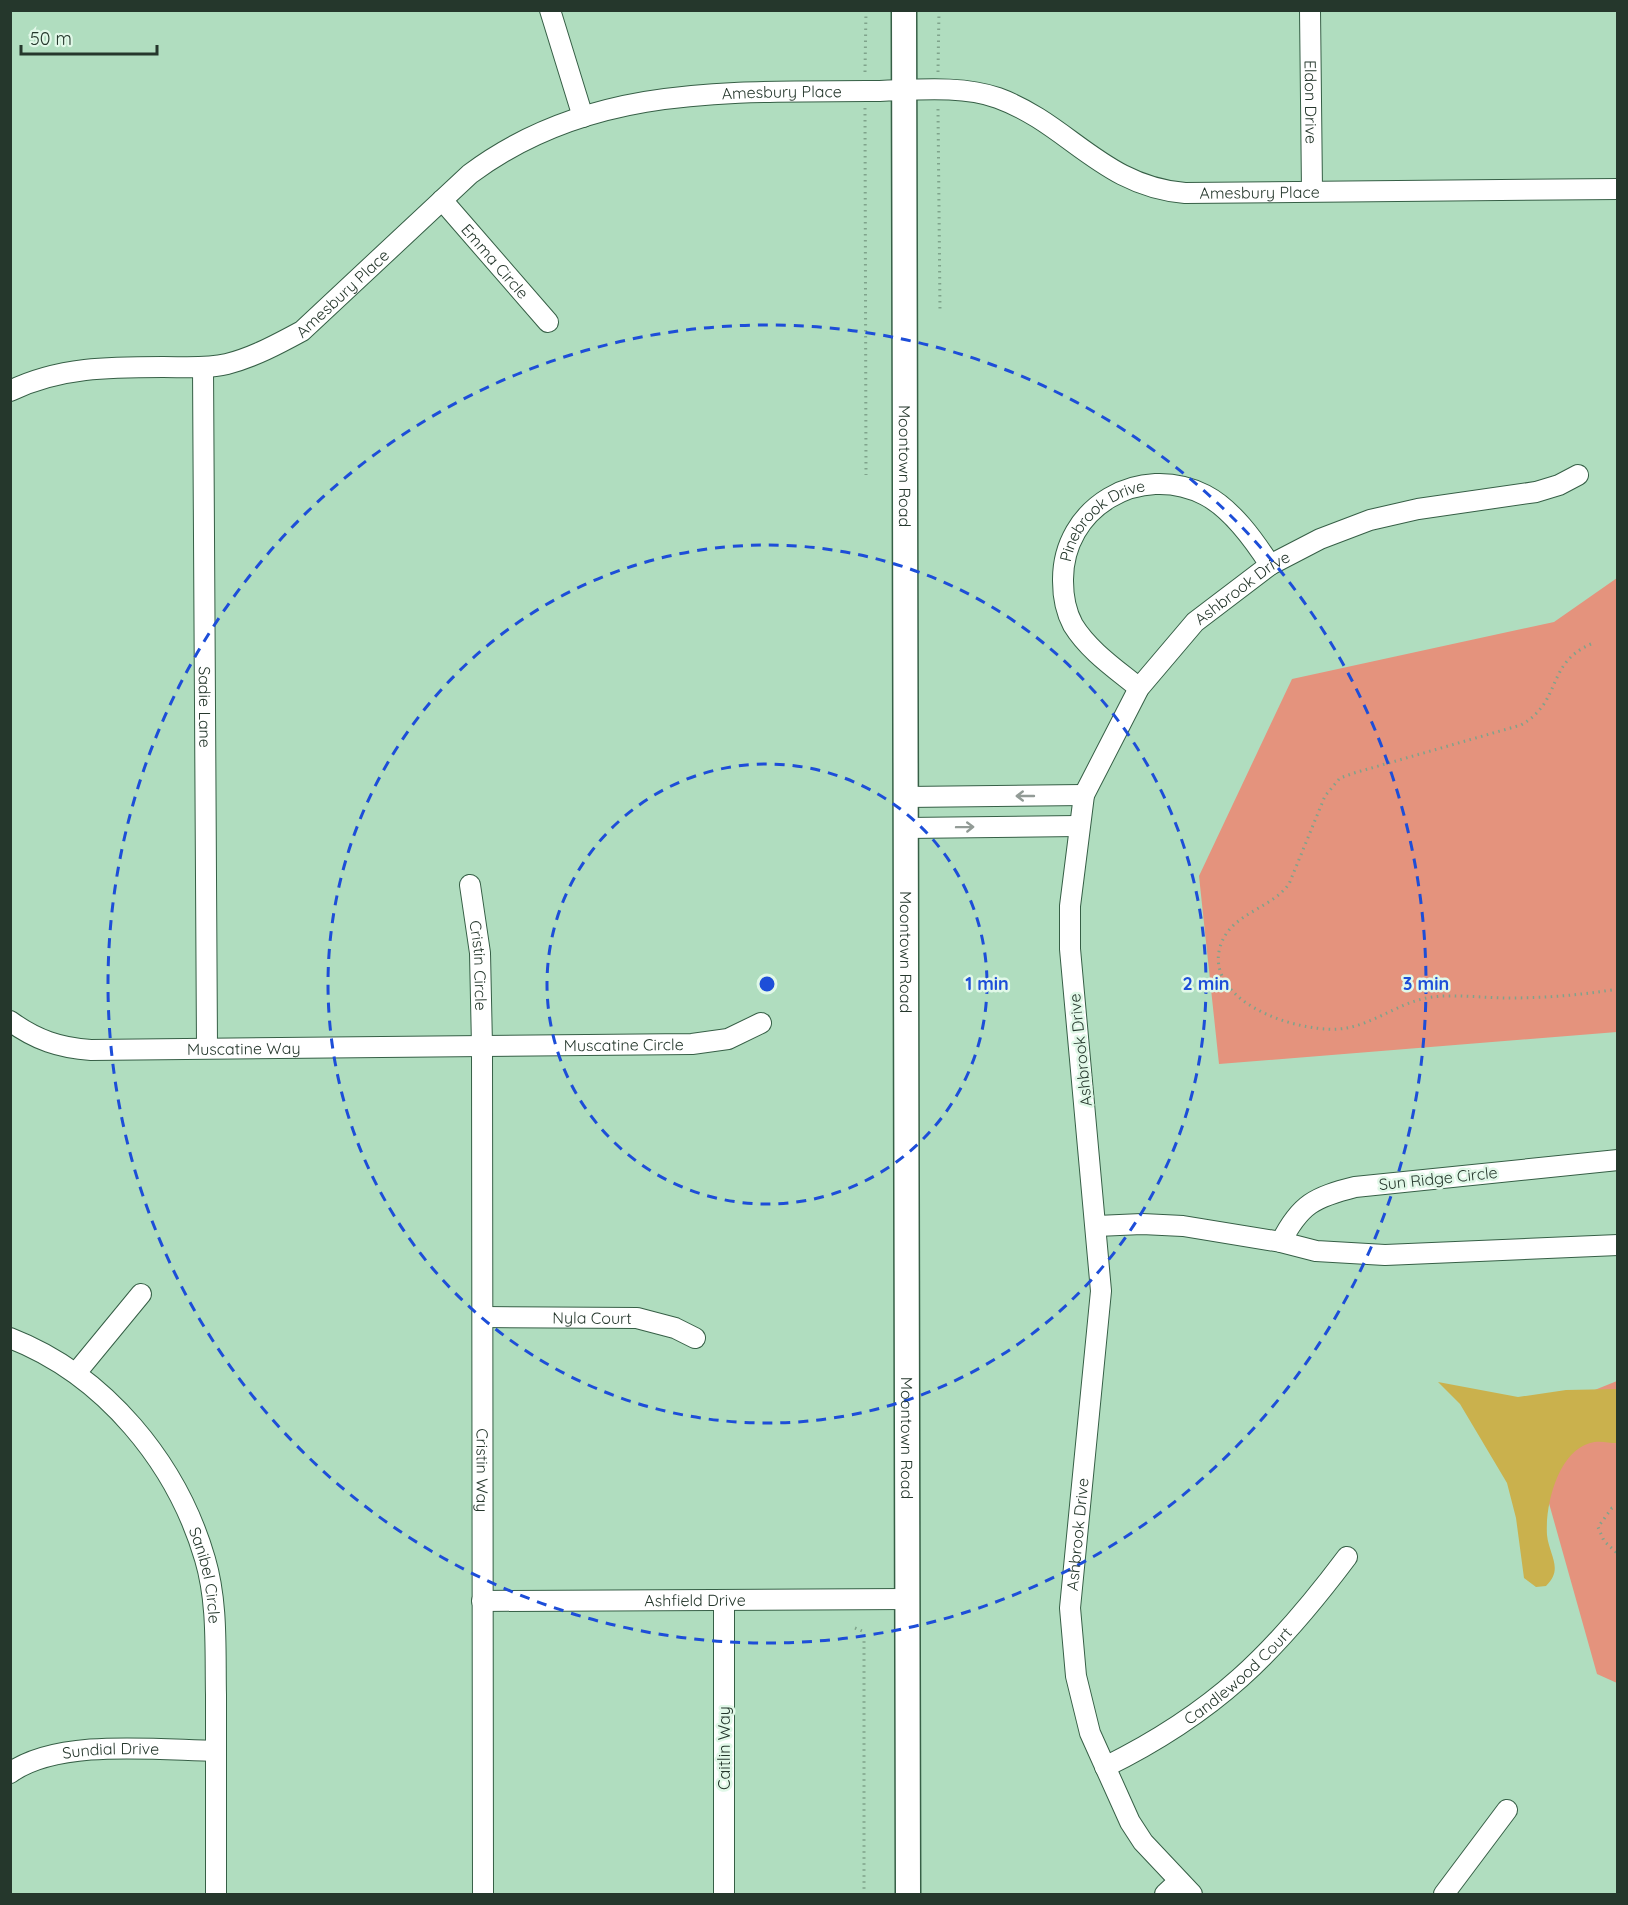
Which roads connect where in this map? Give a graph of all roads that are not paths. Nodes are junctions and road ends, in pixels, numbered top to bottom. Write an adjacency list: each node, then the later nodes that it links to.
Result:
1 (550, 10): 5 (street)
2 (904, 10): 4 (street, Moontown Road)
3 (1310, 10): 7 (street, Eldon Drive)
4 (904, 91): 5 (street, Amesbury Place); 7 (street, Amesbury Place); 16 (street, Moontown Road)
5 (583, 117): 8 (street, Amesbury Place)
6 (1617, 189): 7 (street, Amesbury Place)
7 (1312, 191)
8 (442, 200): 9 (street, Emma Circle); 10 (street, Amesbury Place)
9 (548, 322)
10 (203, 367): 11 (street, Amesbury Place); 23 (street, Sadie Lane)
11 (10, 392)
12 (1578, 475): 13 (street, Ashbrook Drive)
13 (1270, 565): 14 (street, Ashbrook Drive); 14 (street, Pinebrook Drive)
14 (1139, 688): 15 (street, Ashbrook Drive)
15 (1084, 795): 16 (street, one-way to 16); 17 (street, Ashbrook Drive)
16 (906, 797): 18 (street, Moontown Road)
17 (1078, 826): 18 (street, one-way to 17); 25 (street, Ashbrook Drive)
18 (906, 828): 34 (street, Moontown Road)
19 (470, 885): 22 (street, Cristin Circle)
20 (10, 1021): 23 (street, Muscatine Way)
21 (761, 1023): 22 (street, Muscatine Circle)
22 (482, 1046): 23 (street, Muscatine Way); 29 (street, Cristin Way)
23 (207, 1047)
24 (1617, 1160): 26 (street, Sun Ridge Circle)
25 (1097, 1226): 26 (street); 38 (street, Ashbrook Drive)
26 (1281, 1242): 27 (street)
27 (1617, 1245)
28 (141, 1294): 32 (street)
29 (484, 1317): 31 (street, Nyla Court); 35 (street, Cristin Way)
30 (10, 1338): 32 (street, Sanibel Circle)
31 (696, 1338)
32 (76, 1373): 37 (street, Sanibel Circle)
33 (1347, 1557): 38 (street, Candlewood Court)
34 (907, 1599): 36 (street, Ashfield Drive); 45 (street, Moontown Road)
35 (482, 1601): 36 (street, Ashfield Drive); 43 (street, Cristin Way)
36 (724, 1602): 44 (street, Caitlin Way)
37 (216, 1751): 39 (street, Sundial Drive); 42 (street, Sanibel Circle)
38 (1105, 1767): 41 (street, Ashbrook Drive)
39 (10, 1773)
40 (1507, 1810): 46 (street)
41 (1179, 1890)
42 (216, 1894)
43 (483, 1894)
44 (723, 1894)
45 (908, 1894)
46 (1444, 1894)

